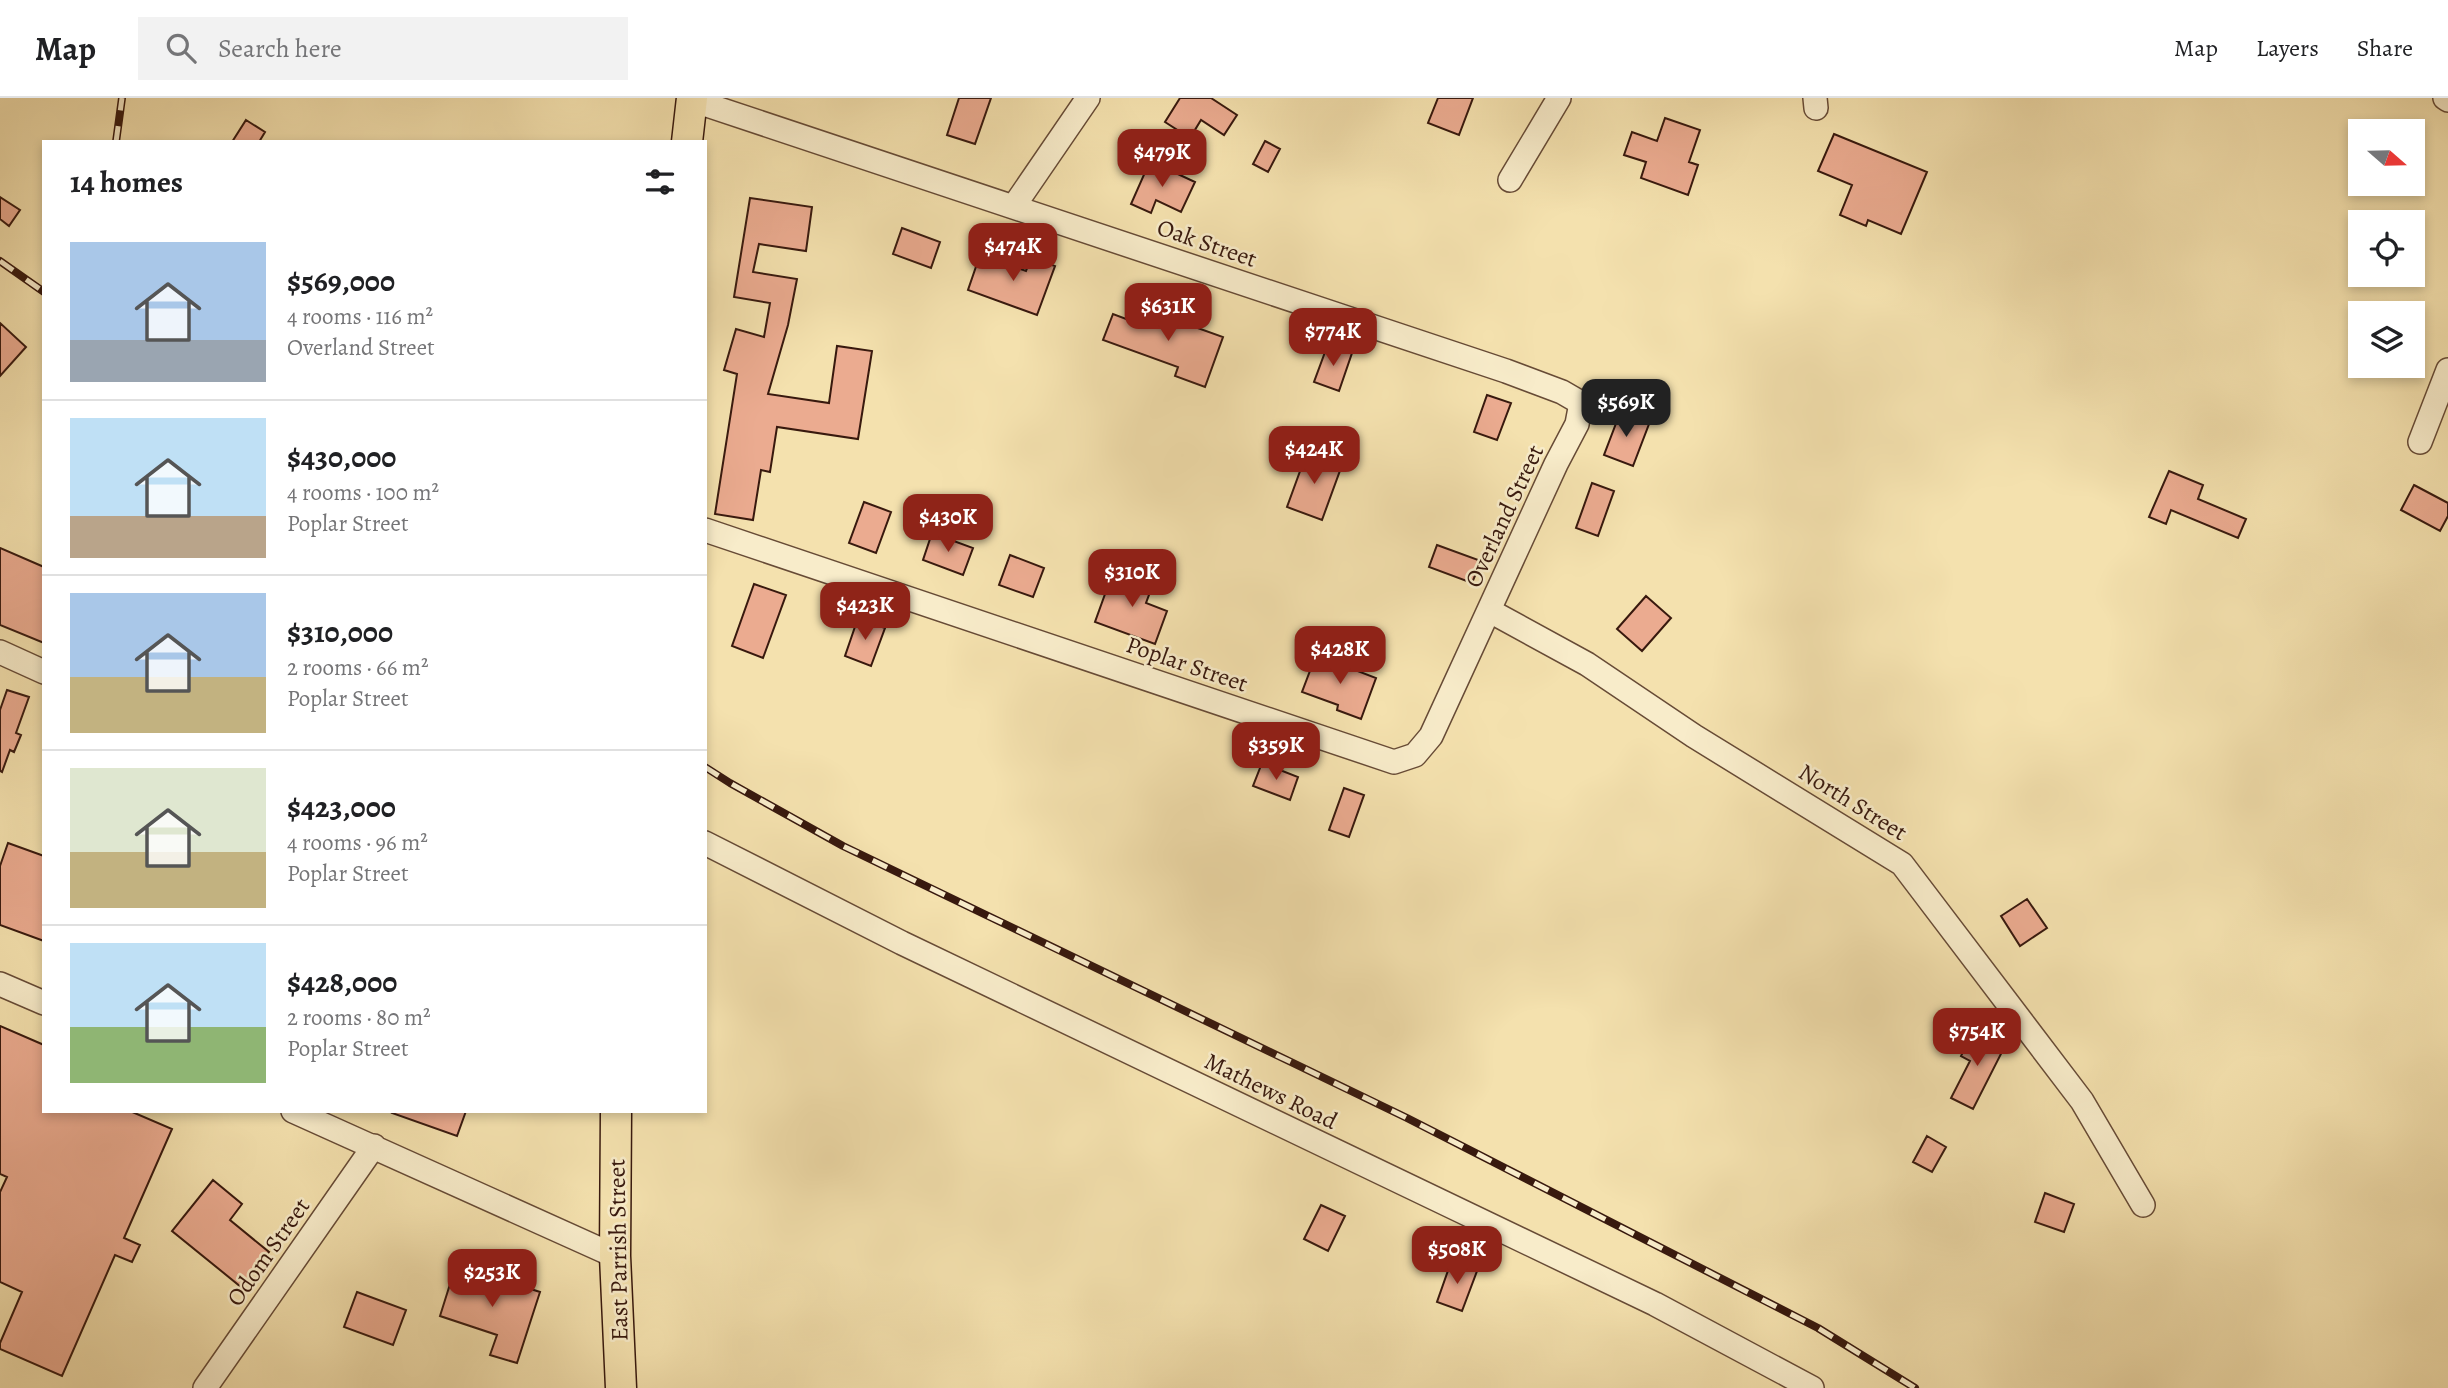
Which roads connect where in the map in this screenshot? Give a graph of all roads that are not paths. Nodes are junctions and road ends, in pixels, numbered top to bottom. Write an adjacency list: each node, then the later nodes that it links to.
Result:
1 (1088, 98): 6 (street)
2 (1559, 98): 5 (street)
3 (692, 99): 4 (main road); 6 (street, Oak Street)
4 (687, 140)
5 (1510, 180)
6 (1014, 206): 8 (street, Oak Street)
7 (2448, 370): 9 (street)
8 (1506, 371): 11 (street, Overland Street)
9 (2420, 442)
10 (707, 531): 14 (street, Poplar Street)
11 (1490, 611): 14 (street, Overland Street); 21 (street, North Street)
12 (0, 652): 13 (street)
13 (42, 671)
14 (1437, 724)
15 (707, 844): 25 (street, Mathews Road)
16 (0, 984): 17 (street)
17 (42, 1002)
18 (298, 1113): 20 (street)
19 (616, 1113): 22 (main road, East Parrish Street)
20 (374, 1146): 22 (street); 23 (street, Odom Street)
21 (2143, 1205)
22 (615, 1256): 24 (main road, East Parrish Street)
23 (205, 1388)
24 (621, 1388)
25 (1812, 1388)

